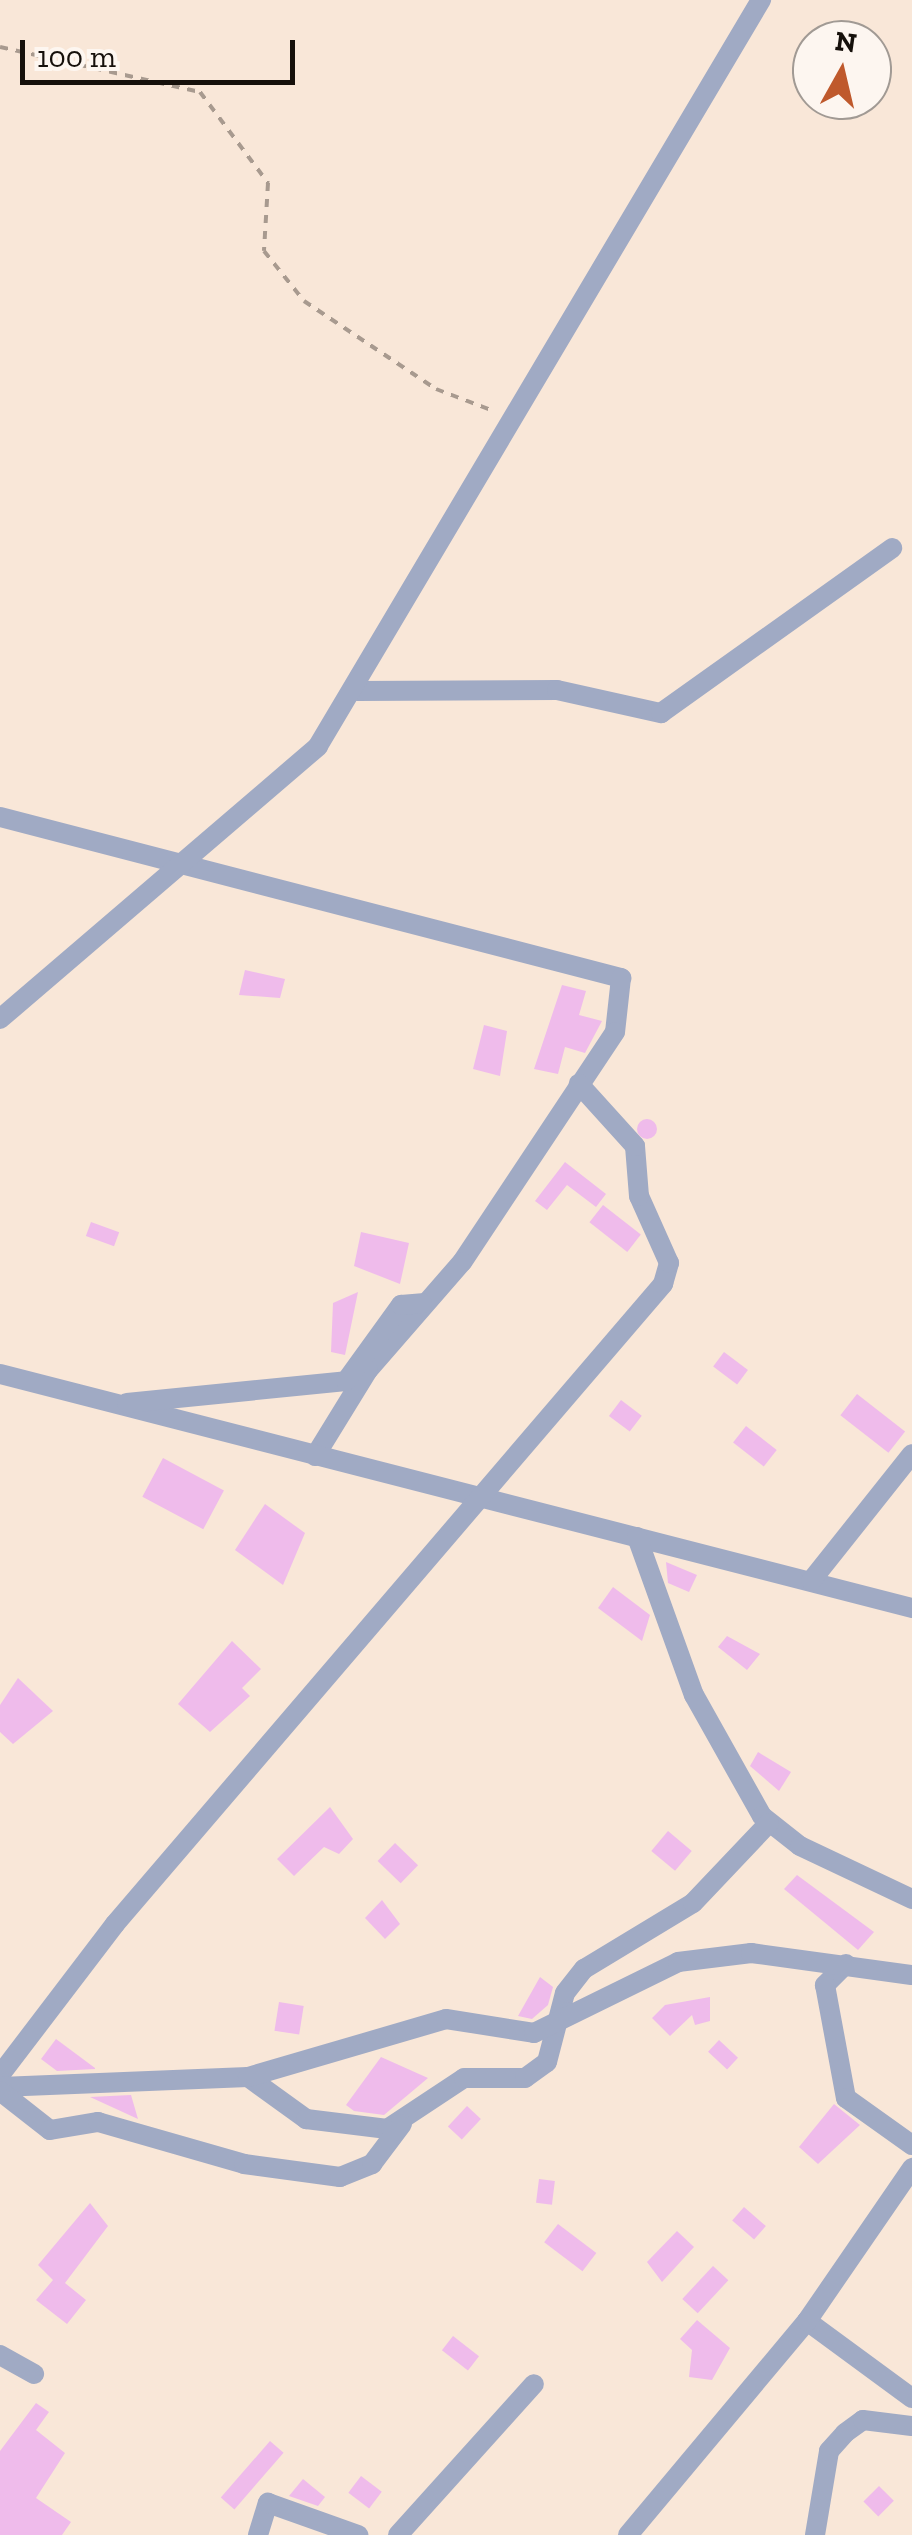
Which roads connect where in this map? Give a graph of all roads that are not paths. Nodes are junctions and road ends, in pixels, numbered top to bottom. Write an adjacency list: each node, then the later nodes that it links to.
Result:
1 (761, 0): 3 (street)
2 (892, 548): 3 (street)
3 (357, 691): 5 (street)
4 (0, 818): 5 (street)
5 (176, 862): 6 (street); 7 (street)
6 (0, 1019)
7 (580, 1084): 8 (street); 13 (street)
8 (422, 1303): 10 (street); 12 (street)
9 (0, 1374): 10 (street)
10 (116, 1404): 12 (street)
11 (912, 1454): 15 (street)
12 (315, 1456): 13 (street)
13 (483, 1498): 14 (street); 22 (street)
14 (638, 1537): 15 (street); 17 (street)
15 (812, 1581): 16 (street)
16 (912, 1608)
17 (769, 1824): 18 (street); 21 (street)
18 (912, 1898)
19 (846, 1964): 20 (street); 21 (street); 26 (street)
20 (912, 1976)
21 (551, 2028): 23 (street); 25 (street)
22 (0, 2075)
23 (248, 2077): 24 (street); 25 (street)
24 (0, 2089): 25 (street)
25 (402, 2124)
26 (912, 2145)
27 (912, 2168): 28 (street)
28 (806, 2321): 32 (street); 37 (street)
29 (0, 2354): 30 (street)
30 (34, 2374)
31 (534, 2384): 36 (street)
32 (912, 2398)
33 (912, 2426): 38 (street)
34 (258, 2535): 35 (street)
35 (358, 2535)
36 (398, 2535)
37 (628, 2535)
38 (815, 2535)

